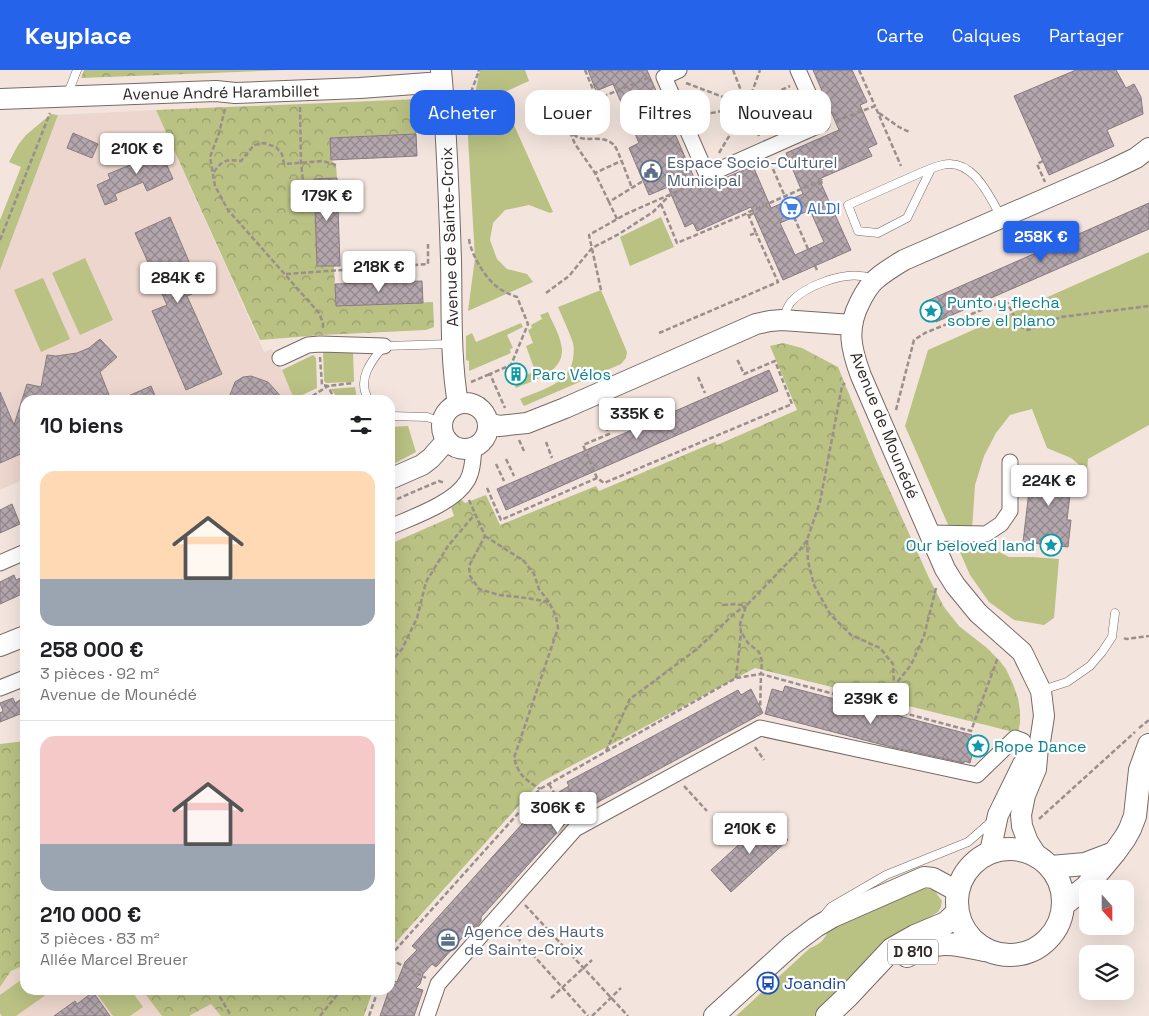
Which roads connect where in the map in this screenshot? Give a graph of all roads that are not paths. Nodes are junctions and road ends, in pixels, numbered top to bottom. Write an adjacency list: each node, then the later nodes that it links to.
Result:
1 (77, 70): 5 (lane)
2 (679, 70): 3 (street)
3 (800, 75)
4 (442, 76): 5 (street, Avenue André Harambillet); 13 (street, Avenue de Sainte-Croix)
5 (67, 96): 6 (street, Avenue André Harambillet)
6 (0, 99)
7 (1149, 148): 9 (street, Avenue de Mounédé)
8 (931, 169): 8 (lane); 9 (lane)
9 (1001, 218): 10 (street, Avenue de Mounédé)
10 (874, 280): 11 (lane); 12 (street, Avenue de Mounédé)
11 (782, 320): 12 (street); 19 (street)
12 (852, 325): 25 (street, Avenue de Mounédé)
13 (453, 344): 14 (lane); 17 (street, Avenue de Sainte-Croix)
14 (384, 346): 15 (street); 16 (lane)
15 (280, 358)
16 (367, 395)
17 (458, 404): 19 (street); 20 (street)
18 (395, 416): 20 (lane)
19 (488, 423): 21 (street)
20 (444, 431): 21 (street); 23 (street)
21 (474, 447): 24 (street)
22 (1010, 462): 25 (street)
23 (395, 477)
24 (395, 525)
25 (929, 533): 33 (street, Avenue de Mounédé)
26 (20, 554): 27 (street)
27 (0, 563)
28 (1115, 613): 33 (lane)
29 (20, 638): 30 (street)
30 (0, 646)
31 (20, 680): 32 (street)
32 (0, 688)
33 (1040, 691): 34 (street, Avenue de Mounédé)
34 (1031, 744): 36 (street, Avenue de Mounédé); 36 (street, Avenue de Mounédé); 45 (street)
35 (1149, 745): 38 (main road)
36 (1013, 804): 37 (street, Avenue de Mounédé); 39 (street, Avenue de Mounédé); 42 (lane)
37 (990, 852): 39 (main road); 40 (main road)
38 (1115, 852): 39 (main road); 41 (main road)
39 (1044, 861): 41 (main road)
40 (957, 902): 42 (street); 43 (main road); 44 (main road, D 810)
41 (1063, 905): 43 (main road)
42 (816, 927): 46 (street)
43 (988, 950): 44 (main road, D 810)
44 (848, 996): 47 (main road, D 810)
45 (427, 1016)
46 (714, 1016)
47 (827, 1016)

